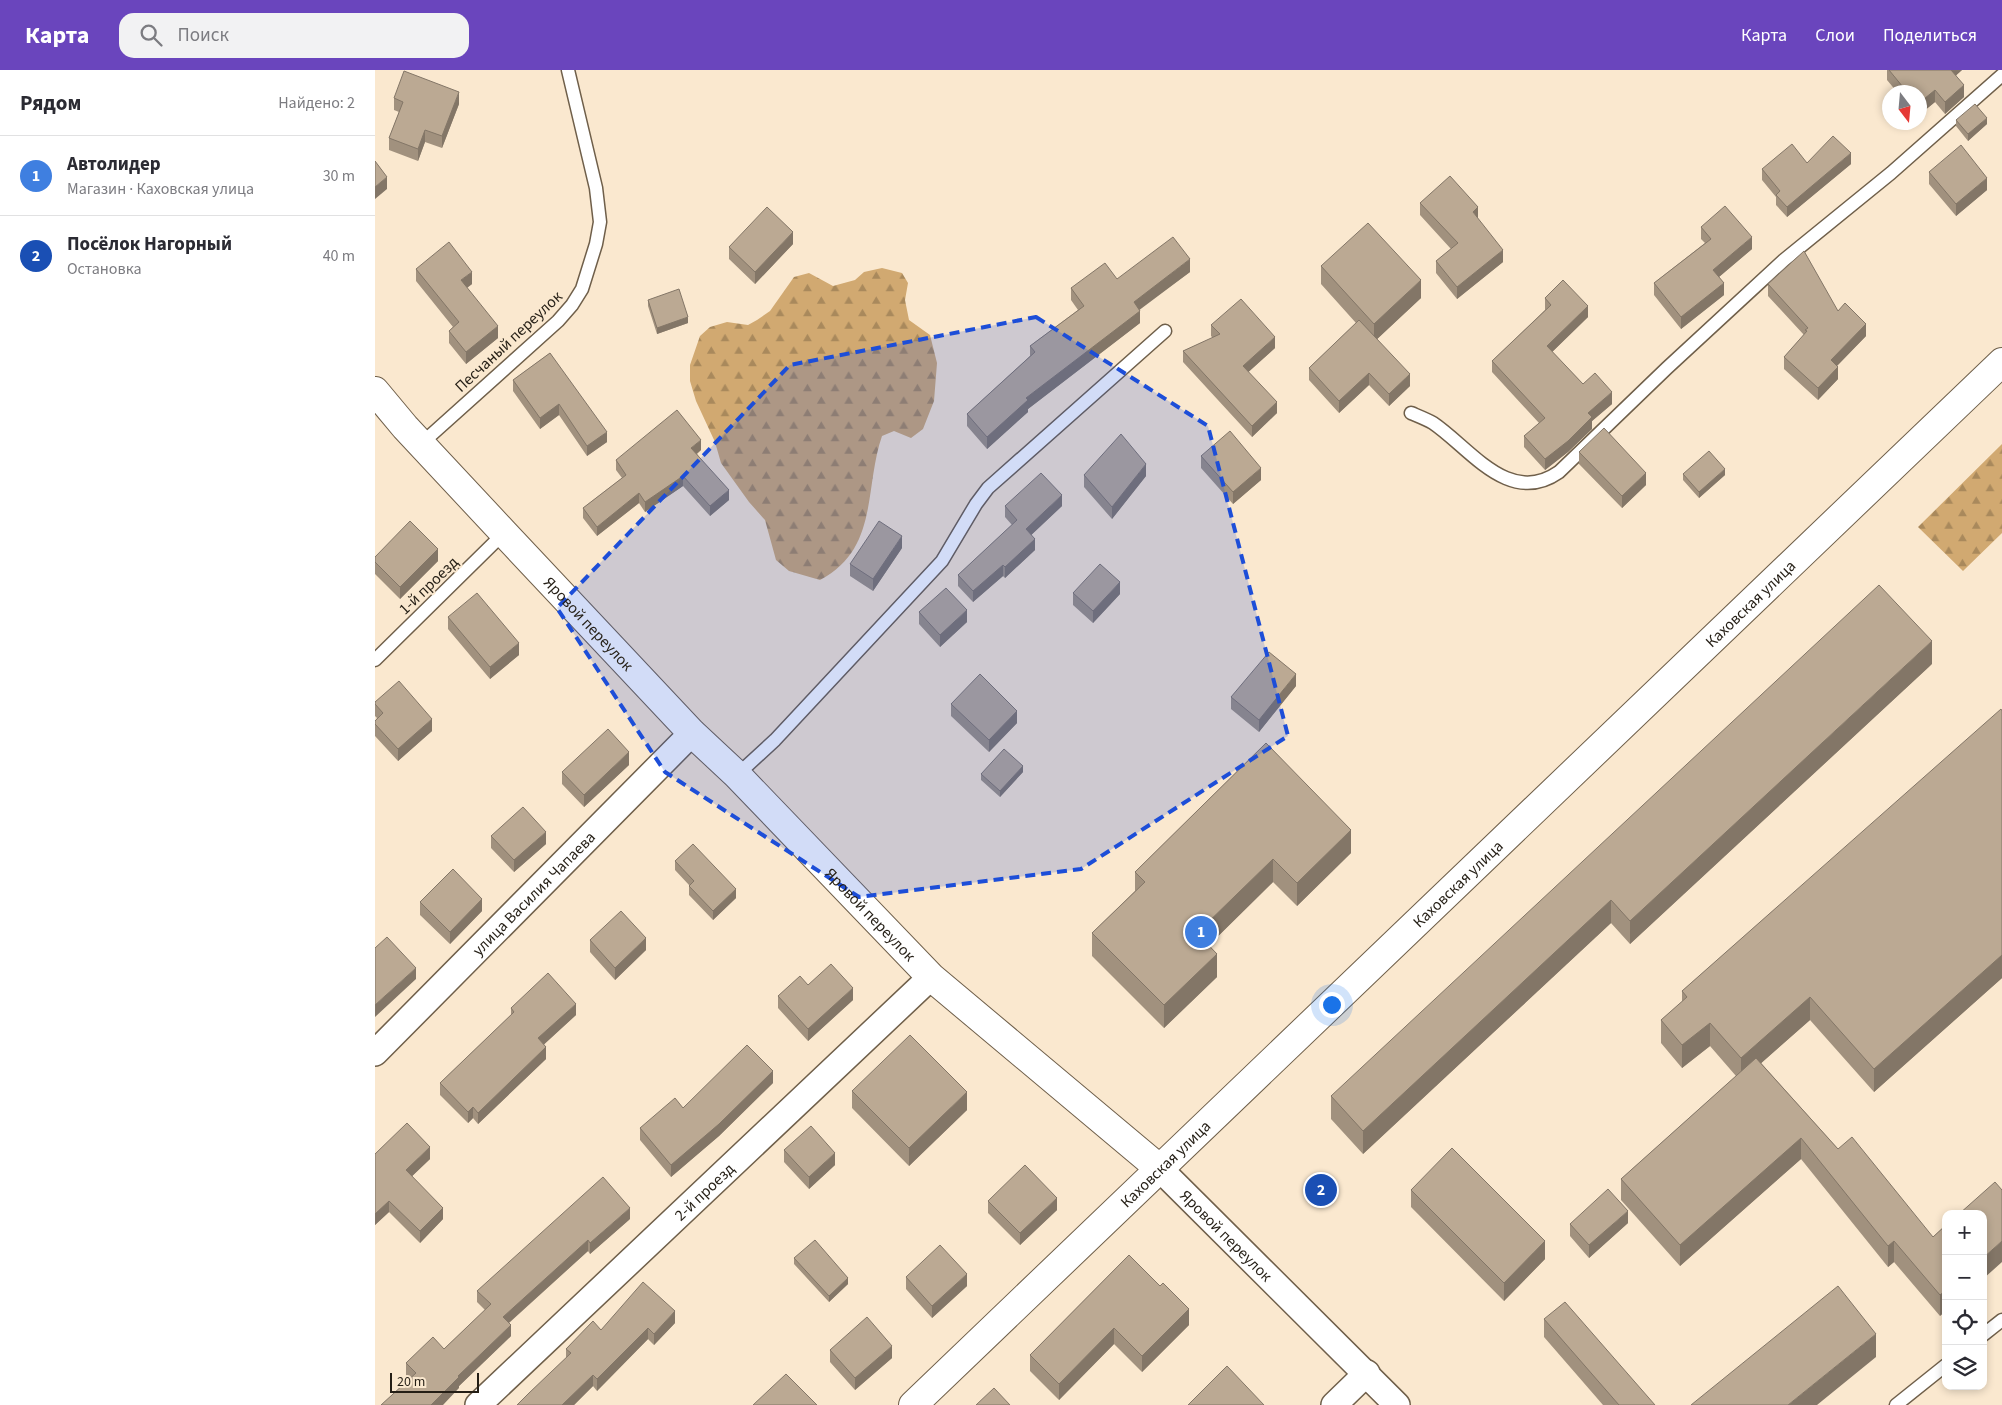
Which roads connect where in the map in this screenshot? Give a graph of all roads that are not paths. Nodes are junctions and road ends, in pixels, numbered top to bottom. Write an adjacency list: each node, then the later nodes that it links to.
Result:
1 (568, 70): 7 (lane, Песчаный переулок)
2 (2002, 75): 6 (lane)
3 (1165, 331): 11 (lane)
4 (2002, 362): 14 (main road, Каховская улица)
5 (375, 392): 7 (main road, Яровой переулок)
6 (1411, 413)
7 (421, 444): 8 (main road, Яровой переулок)
8 (504, 533): 9 (lane, 1-й проезд); 10 (main road, Яровой переулок)
9 (375, 660)
10 (692, 733): 11 (main road, Яровой переулок); 13 (street, улица Василия Чапаева)
11 (737, 775): 12 (main road, Яровой переулок)
12 (931, 977): 14 (main road, Яровой переулок); 19 (street, 2-й проезд)
13 (375, 1053)
14 (1160, 1169): 18 (street, Яровой переулок); 20 (main road, Каховская улица)
15 (2002, 1320): 16 (lane)
16 (1987, 1332)
17 (1942, 1368): 23 (lane)
18 (1367, 1373): 21 (street); 22 (street, Яровой переулок)
19 (477, 1405)
20 (913, 1405)
21 (1333, 1405)
22 (1397, 1405)
23 (1896, 1405)

